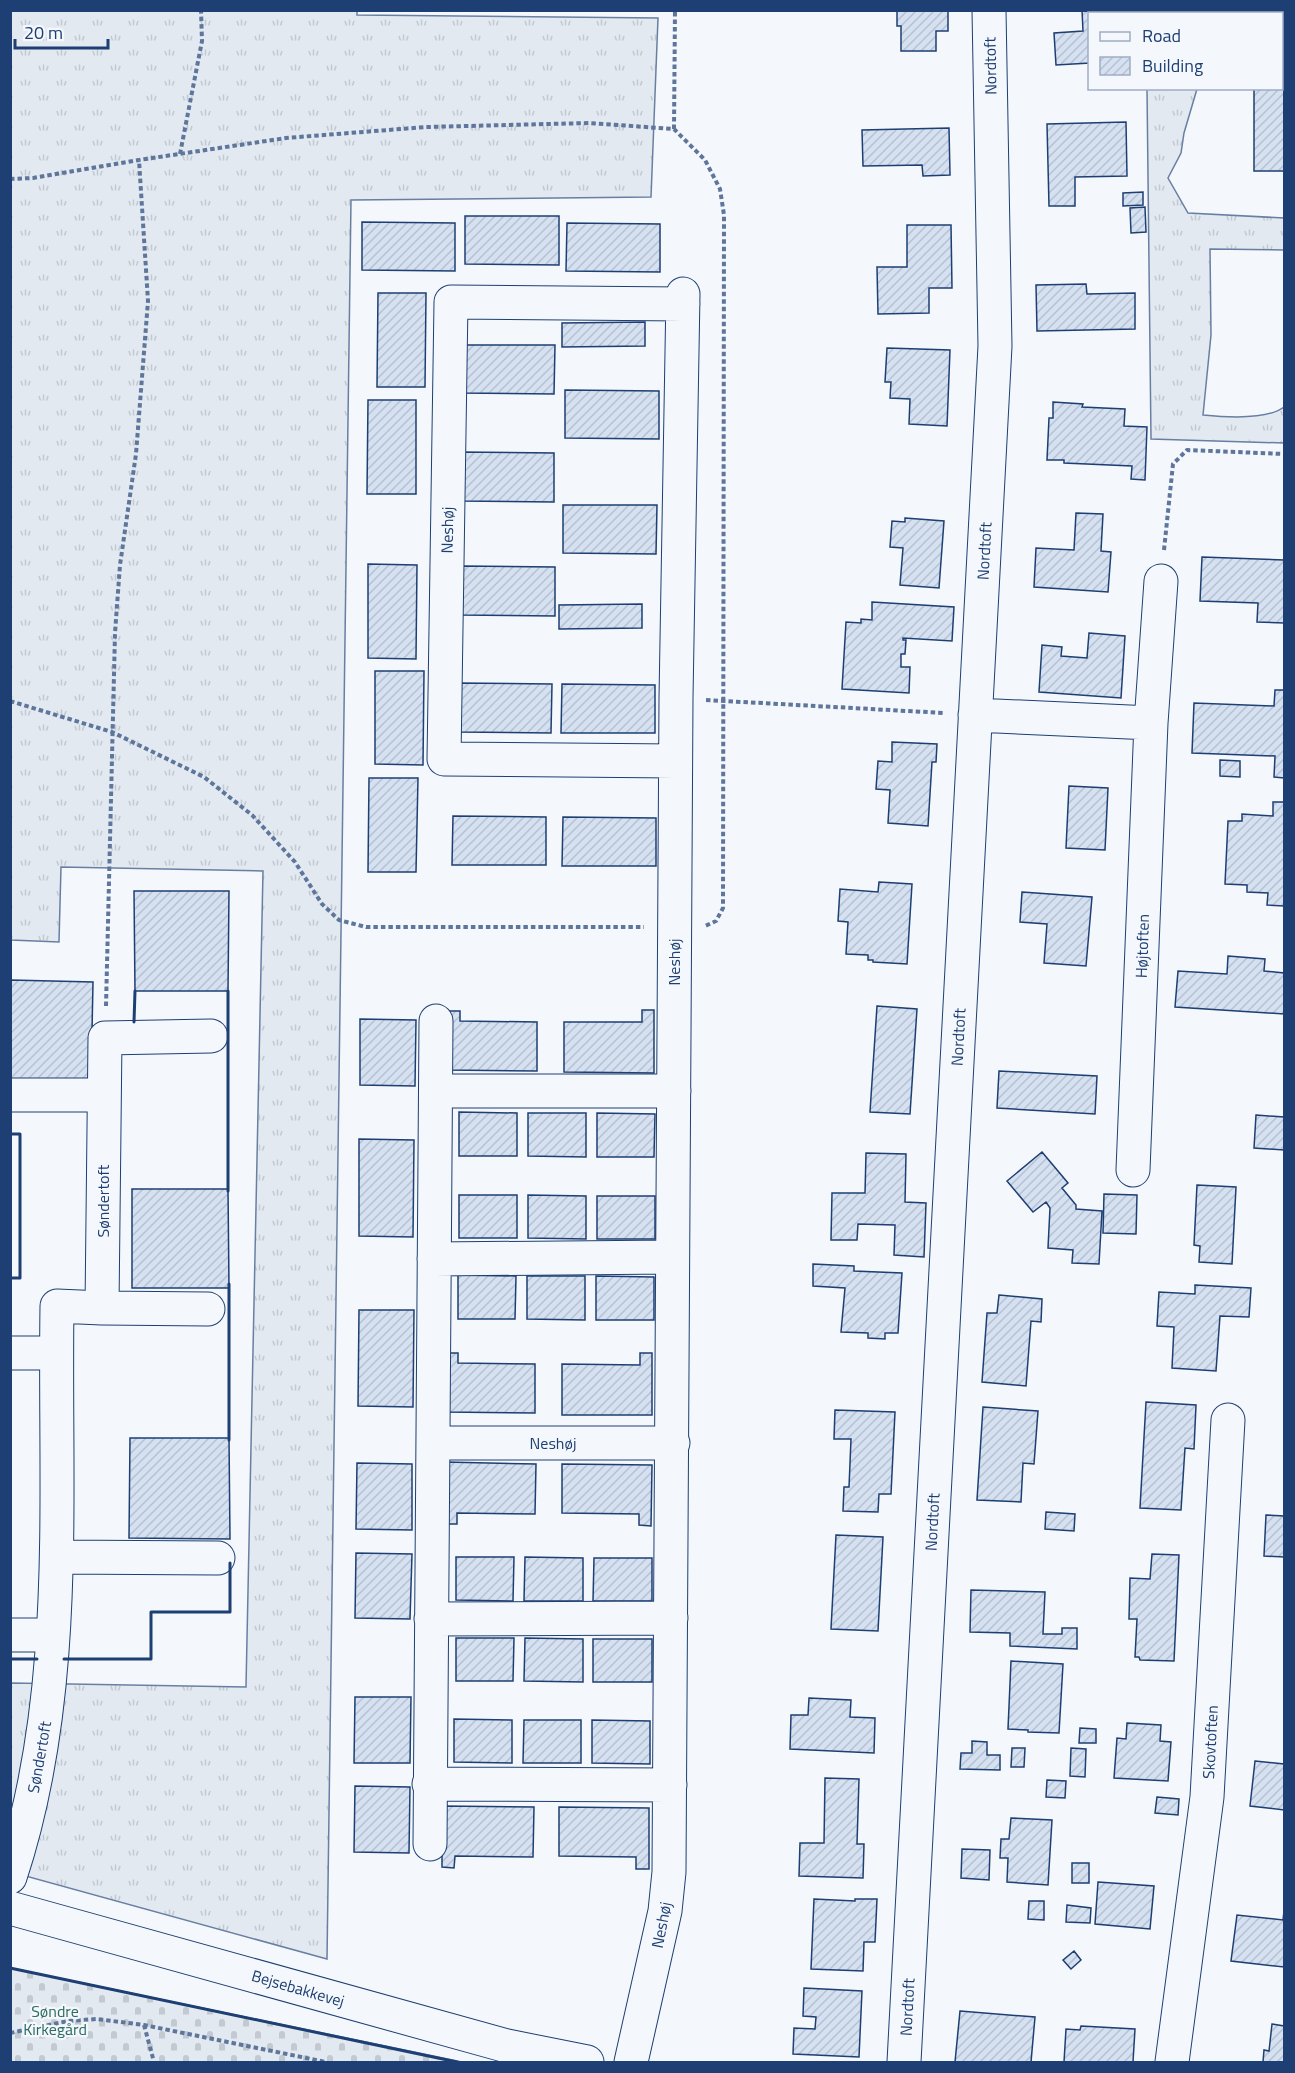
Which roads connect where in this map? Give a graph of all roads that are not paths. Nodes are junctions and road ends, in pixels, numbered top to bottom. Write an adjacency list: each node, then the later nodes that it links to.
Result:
1 (989, 10): 3 (street, Nordtoft)
2 (1161, 581): 4 (street, Højtoften)
3 (975, 715): 4 (street); 35 (street, Nordtoft)
4 (1152, 723): 12 (street, Højtoften)
5 (675, 761): 5 (street, Neshøj); 9 (street, Neshøj)
6 (436, 1021): 8 (street)
7 (211, 1036): 11 (street, Søndertoft)
8 (436, 1091): 9 (street); 14 (street)
9 (674, 1091): 13 (street, Neshøj)
10 (12, 1095): 11 (street)
11 (103, 1095): 15 (street, Søndertoft)
12 (1133, 1170)
13 (672, 1257): 14 (street); 21 (street, Neshøj)
14 (434, 1258): 20 (street)
15 (102, 1308): 16 (street, Søndertoft); 18 (street, Søndertoft)
16 (208, 1309)
17 (10, 1353): 18 (street)
18 (56, 1353): 22 (street, Søndertoft)
19 (1228, 1420): 36 (street, Skovtoften)
20 (433, 1443): 21 (street, Neshøj); 25 (street)
21 (673, 1443): 24 (street, Neshøj)
22 (57, 1557): 23 (street); 27 (street, Søndertoft)
23 (218, 1558)
24 (671, 1618): 25 (street); 29 (street, Neshøj)
25 (431, 1619): 28 (street)
26 (10, 1635): 27 (street)
27 (52, 1635): 31 (street, Søndertoft)
28 (429, 1784): 29 (street); 30 (street)
29 (670, 1785): 34 (street, Neshøj)
30 (430, 1844)
31 (10, 1877)
32 (10, 1908): 33 (street, Bejsebakkevej)
33 (587, 2062)
34 (631, 2062)
35 (904, 2062)
36 (1172, 2062)

